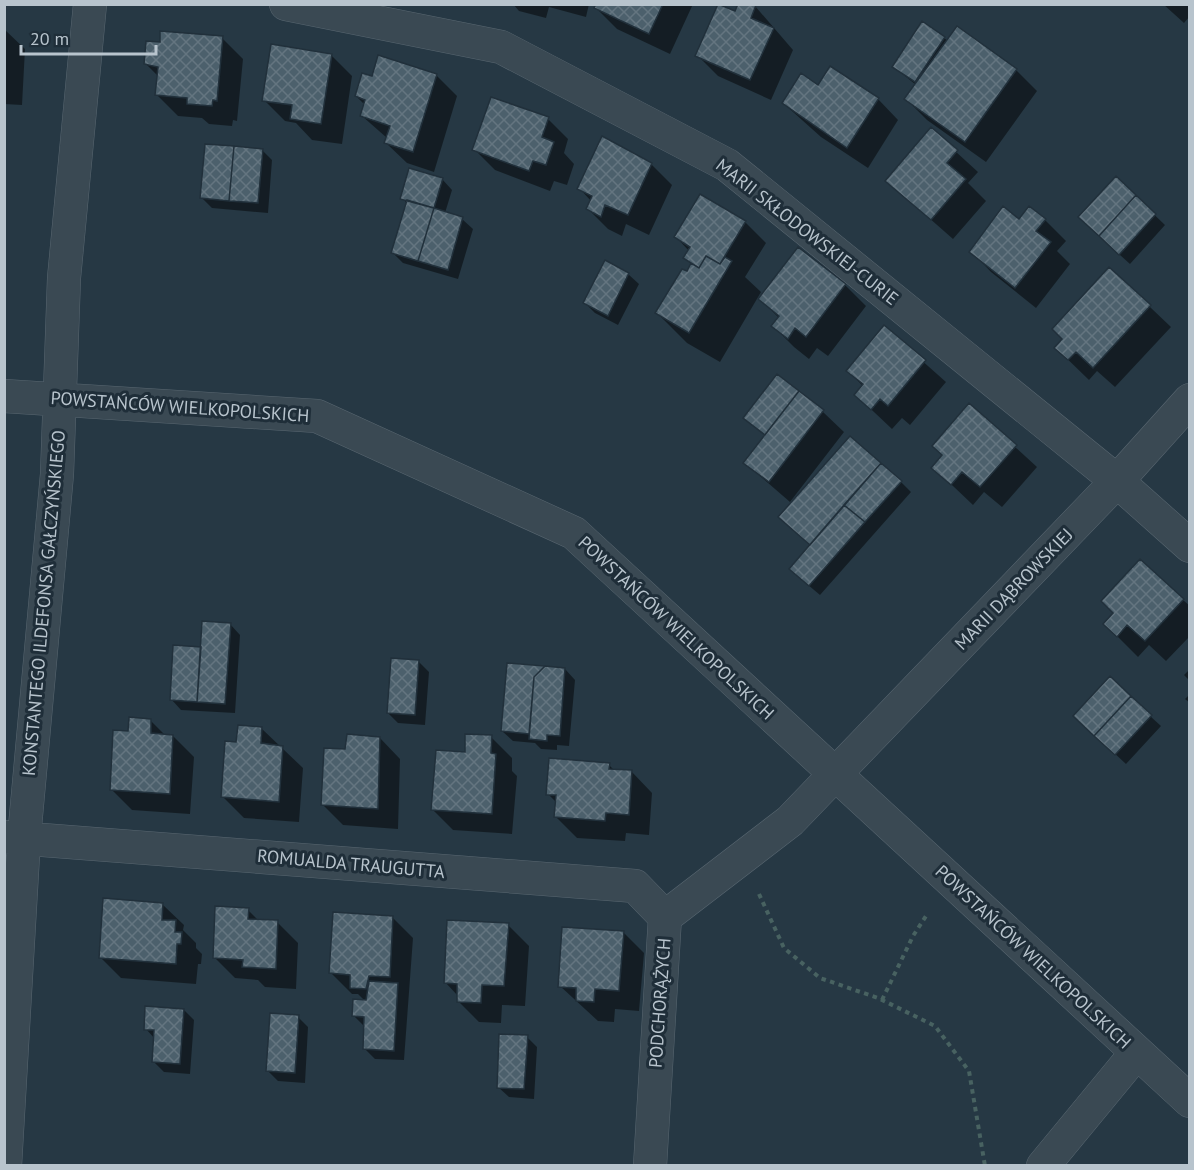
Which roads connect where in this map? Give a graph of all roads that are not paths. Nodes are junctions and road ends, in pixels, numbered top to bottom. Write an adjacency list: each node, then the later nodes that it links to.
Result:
1 (90, 4): 4 (street, KONSTANTEGO ILDEFONSA GAŁCZYŃSKIEGO)
2 (286, 4): 6 (street, MARII SKŁODOWSKIEJ-CURIE)
3 (4, 396): 4 (street, POWSTAŃCÓW WIELKOPOLSKICH)
4 (60, 398): 8 (street, POWSTAŃCÓW WIELKOPOLSKICH); 9 (street, KONSTANTEGO ILDEFONSA GAŁCZYŃSKIEGO)
5 (1190, 400): 6 (street, MARII DĄBROWSKIEJ)
6 (1117, 482): 7 (street, MARII SKŁODOWSKIEJ-CURIE); 8 (street, MARII DĄBROWSKIEJ)
7 (1190, 546)
8 (836, 776): 10 (street, PODCHORĄŻYCH); 11 (street, POWSTAŃCÓW WIELKOPOLSKICH)
9 (14, 837): 10 (street, ROMUALDA TRAUGUTTA); 13 (street, KONSTANTEGO ILDEFONSA GAŁCZYŃSKIEGO)
10 (665, 917): 14 (street, PODCHORĄŻYCH)
11 (1137, 1052): 12 (street, POWSTAŃCÓW WIELKOPOLSKICH); 15 (street)
12 (1190, 1101)
13 (5, 1166)
14 (650, 1166)
15 (1043, 1166)

